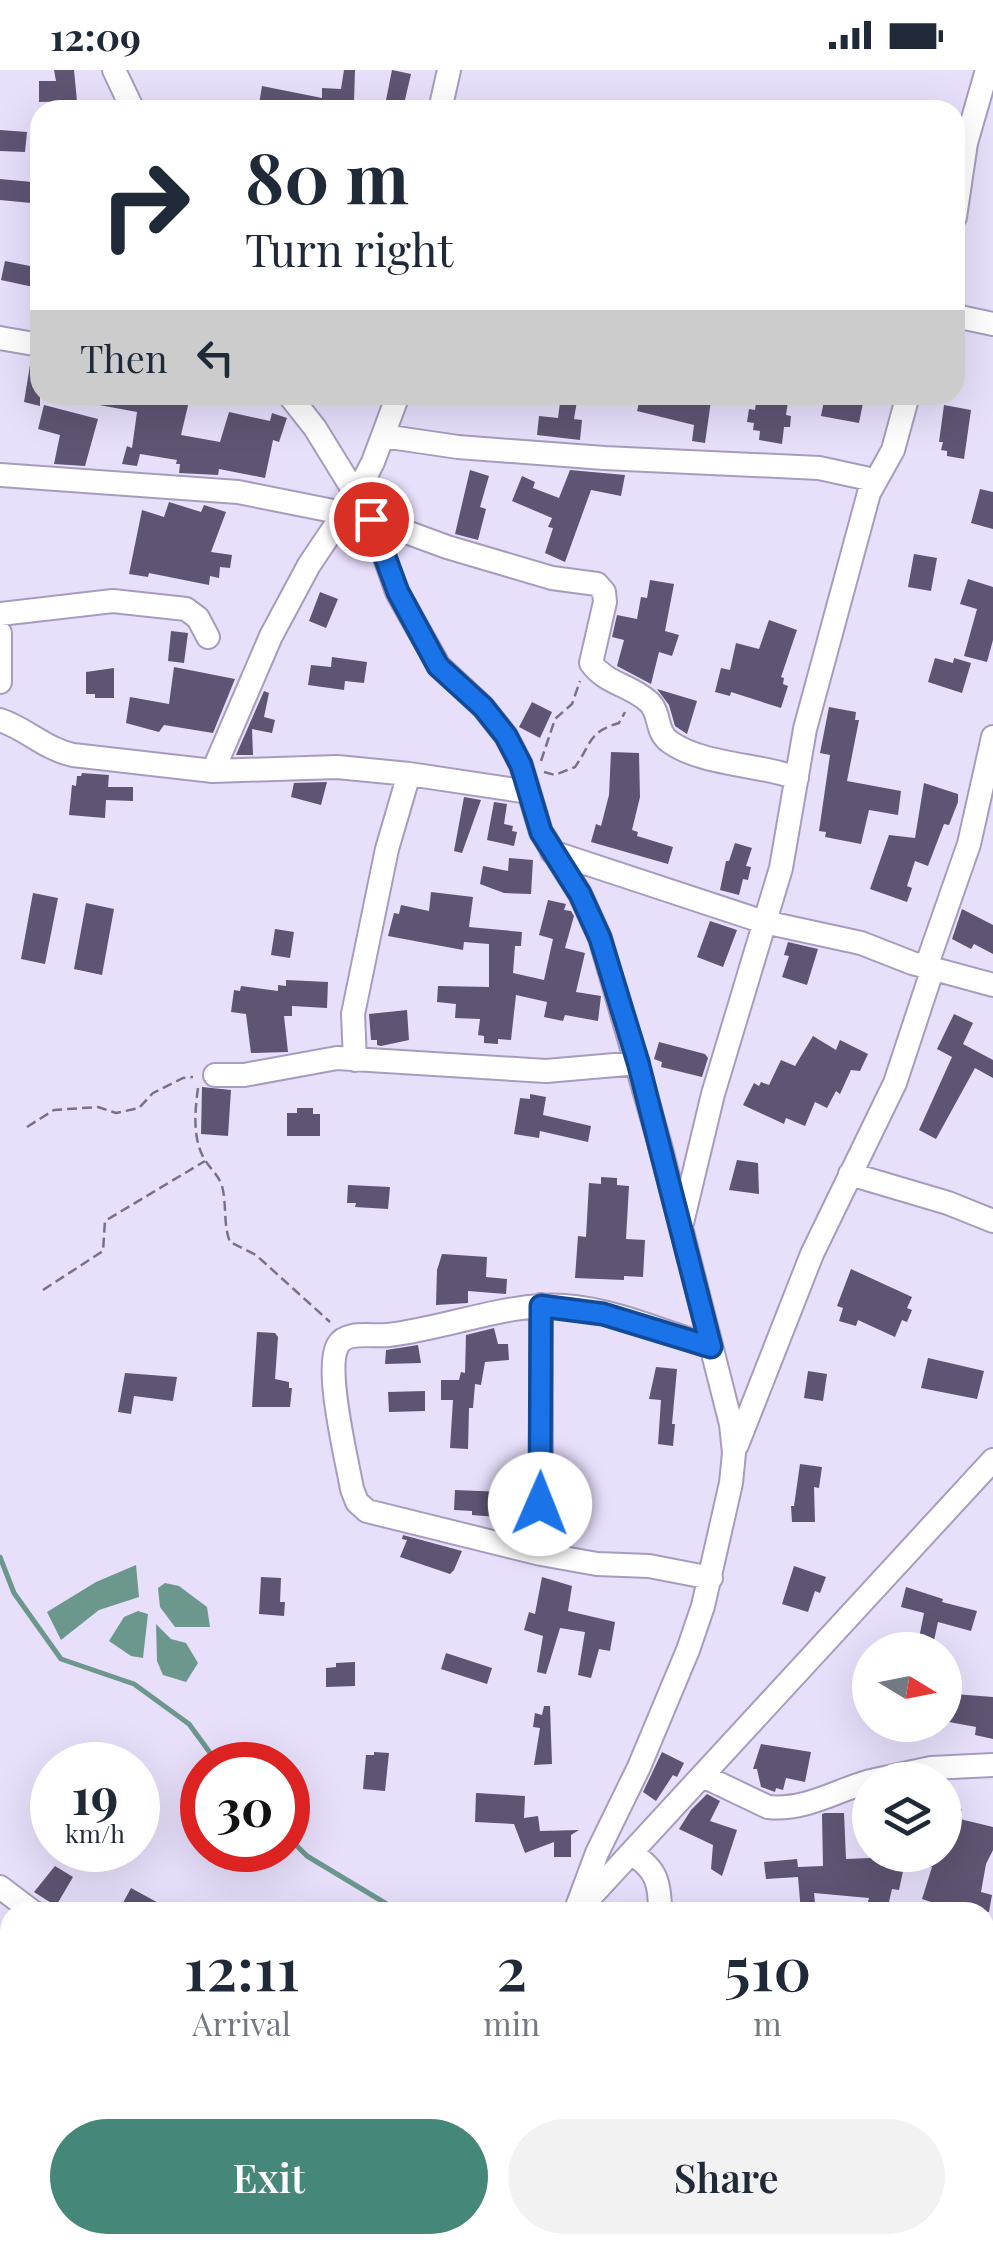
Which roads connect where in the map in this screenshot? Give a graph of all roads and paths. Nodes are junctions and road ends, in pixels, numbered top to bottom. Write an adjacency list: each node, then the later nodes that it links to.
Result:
1 (114, 70): 4 (street)
2 (448, 70): 5 (street)
3 (987, 70): 6 (street)
4 (128, 100)
5 (442, 100)
6 (965, 150)
7 (965, 318): 8 (street)
8 (993, 324)
9 (0, 338): 10 (street)
10 (30, 344)
11 (297, 405): 17 (street)
12 (394, 405): 14 (street)
13 (905, 405): 16 (street)
14 (383, 436): 16 (street); 17 (street)
15 (0, 475): 17 (street)
16 (874, 480): 29 (street)
17 (350, 504): 18 (street); 27 (street)
18 (371, 519): 22 (street); 30 (street)
19 (0, 614): 21 (street)
20 (0, 633): 23 (street)
21 (208, 638)
22 (591, 657): 24 (street); 24 (path)
23 (0, 682)
24 (636, 693): 29 (street)
25 (0, 720): 27 (street)
26 (993, 737): 31 (street)
27 (213, 772): 28 (street)
28 (409, 774): 30 (street); 36 (street)
29 (797, 778): 33 (street)
30 (530, 792): 32 (street)
31 (985, 818): 34 (street)
32 (552, 852): 33 (street); 37 (street)
33 (764, 922): 34 (street); 43 (street)
34 (930, 967): 35 (street); 41 (street)
35 (993, 985)
36 (355, 1060): 37 (street); 38 (street)
37 (638, 1062): 43 (street)
38 (207, 1076): 39 (path); 40 (path)
39 (26, 1127)
40 (205, 1161): 44 (path); 46 (path)
41 (850, 1174): 42 (street); 48 (street)
42 (993, 1221)
43 (681, 1230): 47 (street)
44 (43, 1290)
45 (541, 1306): 46 (street); 47 (street); 50 (street)
46 (346, 1336): 50 (street)
47 (711, 1347): 48 (street)
48 (734, 1453): 51 (street)
49 (993, 1460): 54 (street)
50 (541, 1554): 51 (street)
51 (710, 1578): 57 (street)
52 (993, 1765): 53 (street)
53 (962, 1766)
54 (703, 1776): 55 (street); 56 (street)
55 (852, 1788)
56 (632, 1854): 58 (street); 59 (street)
57 (579, 1902)
58 (585, 1902)
59 (659, 1902)

